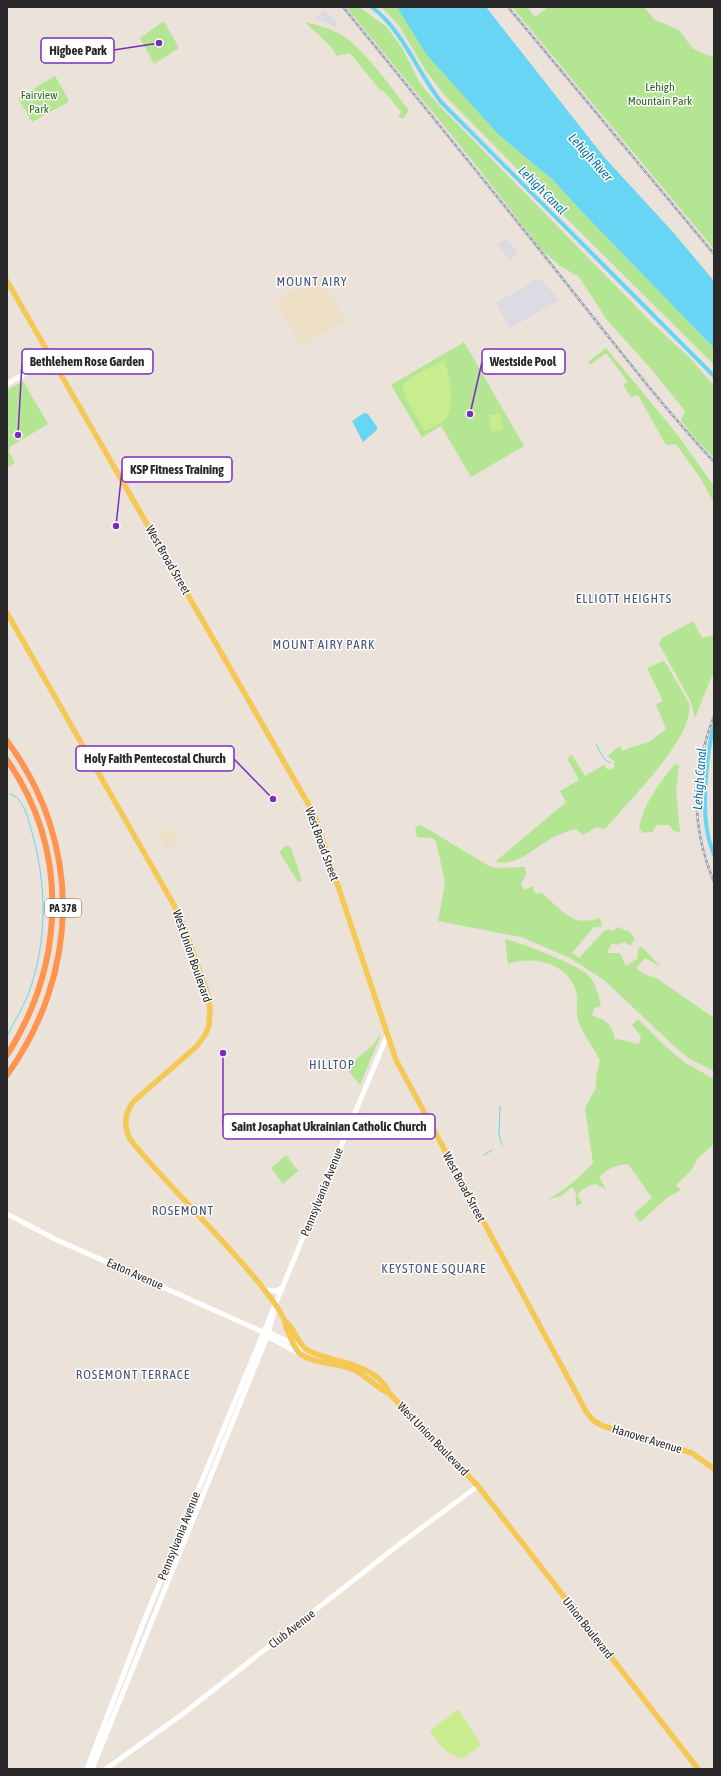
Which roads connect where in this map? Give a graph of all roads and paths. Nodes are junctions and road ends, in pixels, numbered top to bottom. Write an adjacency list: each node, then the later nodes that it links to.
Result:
1 (7, 281): 2 (main road, West Broad Street)
2 (52, 358): 3 (street); 7 (main road, West Broad Street)
3 (7, 384)
4 (7, 613): 12 (main road, West Union Boulevard)
5 (7, 741): 9 (highway, PA 378)
6 (7, 760): 8 (highway, PA 378)
7 (387, 1036): 11 (street, Pennsylvania Avenue); 20 (main road, West Broad Street)
8 (7, 1055)
9 (7, 1075)
10 (7, 1214): 15 (street, Eaton Avenue)
11 (284, 1286): 12 (street); 13 (street, Pennsylvania Avenue)
12 (265, 1290): 13 (main road, West Union Boulevard)
13 (276, 1305): 14 (main road, West Union Boulevard); 15 (street, Pennsylvania Avenue)
14 (286, 1322): 16 (main road, West Union Boulevard); 17 (main road, West Union Boulevard)
15 (266, 1334): 16 (street, Eaton Avenue); 18 (street, Eaton Avenue); 23 (street, Pennsylvania Avenue); 24 (street, Pennsylvania Avenue)
16 (295, 1345): 17 (street, Eaton Avenue); 18 (main road, West Union Boulevard)
17 (305, 1349): 19 (main road, West Union Boulevard)
18 (299, 1353): 19 (main road, West Union Boulevard)
19 (389, 1393): 22 (main road, West Union Boulevard)
20 (583, 1406): 21 (main road, Hanover Avenue)
21 (714, 1469)
22 (478, 1486): 25 (street, Club Avenue); 26 (main road, Union Boulevard)
23 (87, 1769)
24 (92, 1769)
25 (106, 1769)
26 (698, 1769)

